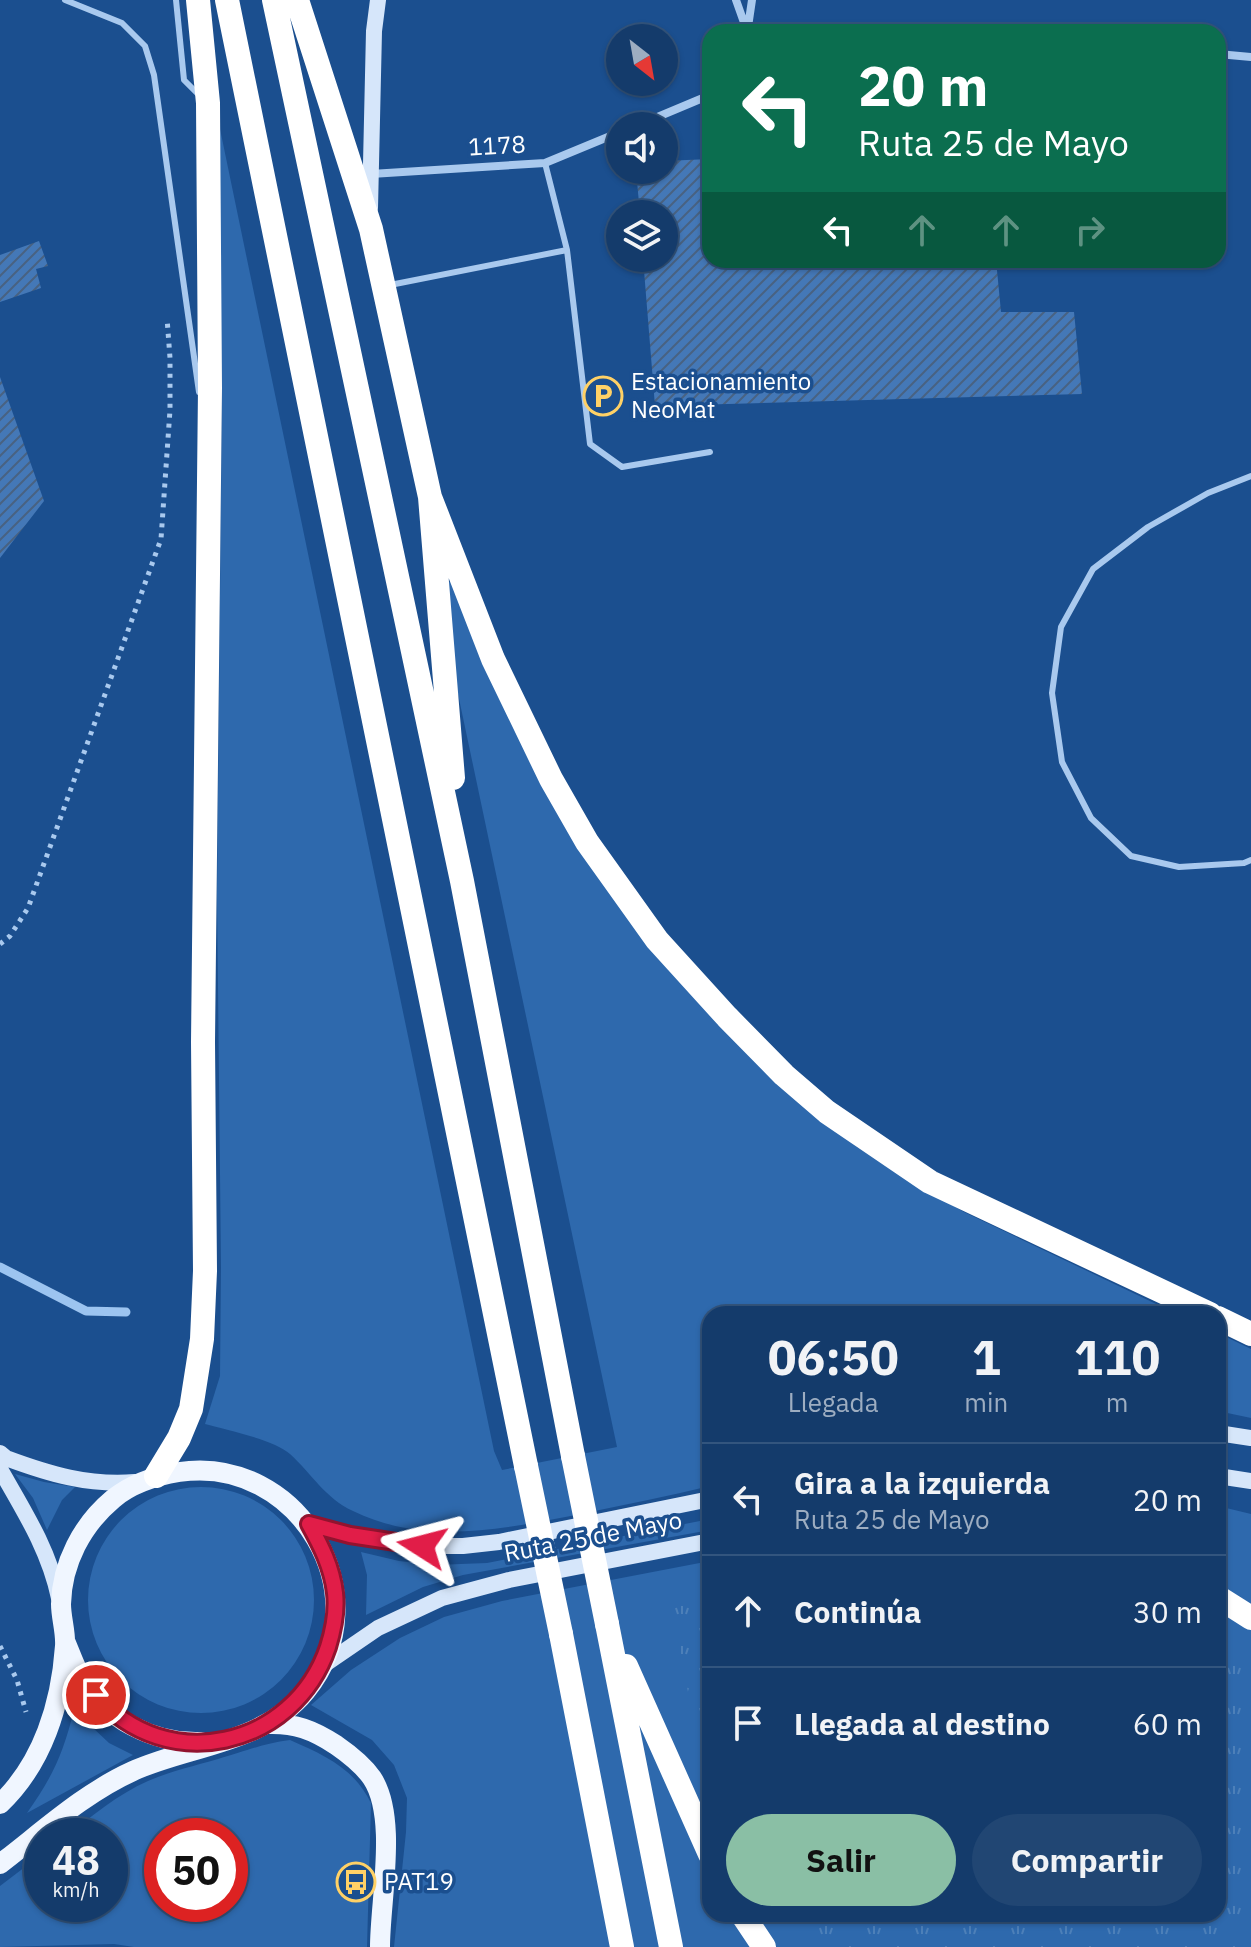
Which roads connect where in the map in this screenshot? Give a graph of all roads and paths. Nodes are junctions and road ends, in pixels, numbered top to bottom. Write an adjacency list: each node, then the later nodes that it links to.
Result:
1 (65, 0): 23 (lane)
2 (176, 0): 15 (lane)
3 (198, 0): 15 (highway)
4 (227, 0): 61 (highway, bridge)
5 (274, 0): 31 (highway)
6 (297, 0): 20 (highway)
7 (378, 0): 19 (main road)
8 (736, 0): 10 (street)
9 (752, 0): 11 (street)
10 (744, 24)
11 (748, 24)
12 (1226, 55): 13 (street)
13 (1251, 57)
14 (702, 98): 16 (street)
15 (208, 103): 27 (highway)
16 (669, 112)
17 (606, 138): 18 (street, 1178)
18 (545, 163): 19 (street, 1178); 21 (lane)
19 (370, 174): 20 (main road)
20 (371, 229): 22 (highway)
21 (567, 250): 22 (lane); 26 (lane)
22 (383, 287): 29 (highway)
23 (199, 397)
24 (170, 410): 32 (path)
25 (201, 413): 27 (lane)
26 (710, 452)
27 (210, 474): 41 (highway)
28 (1251, 476): 30 (lane)
29 (430, 497): 31 (highway); 33 (highway)
30 (1251, 860)
31 (462, 881): 49 (highway, bridge)
32 (0, 944)
33 (1193, 1306)
34 (1226, 1322): 35 (highway)
35 (1251, 1334)
36 (1226, 1434): 37 (main road)
37 (1251, 1438)
38 (0, 1453): 41 (main road)
39 (0, 1469): 47 (main road)
40 (1226, 1477): 42 (main road)
41 (149, 1479): 44 (main road, Ruta 25 de Mayo); 47 (main road)
42 (1251, 1481)
43 (702, 1501): 44 (main road, Ruta 25 de Mayo)
44 (309, 1524): 52 (main road, Ruta 25 de Mayo)
45 (702, 1543): 52 (main road, Ruta 25 de Mayo)
46 (1226, 1602): 48 (highway)
47 (61, 1605): 50 (main road)
48 (1251, 1618)
49 (607, 1624): 57 (highway); 62 (highway)
50 (66, 1643): 54 (main road); 55 (main road)
51 (0, 1646): 55 (path)
52 (321, 1667): 53 (main road)
53 (268, 1724): 54 (main road); 60 (main road)
54 (223, 1741): 58 (main road)
55 (38, 1753): 56 (main road)
56 (0, 1804)
57 (702, 1836)
58 (0, 1864)
59 (747, 1922): 63 (highway)
60 (380, 1947)
61 (622, 1947)
62 (671, 1947)
63 (764, 1947)

